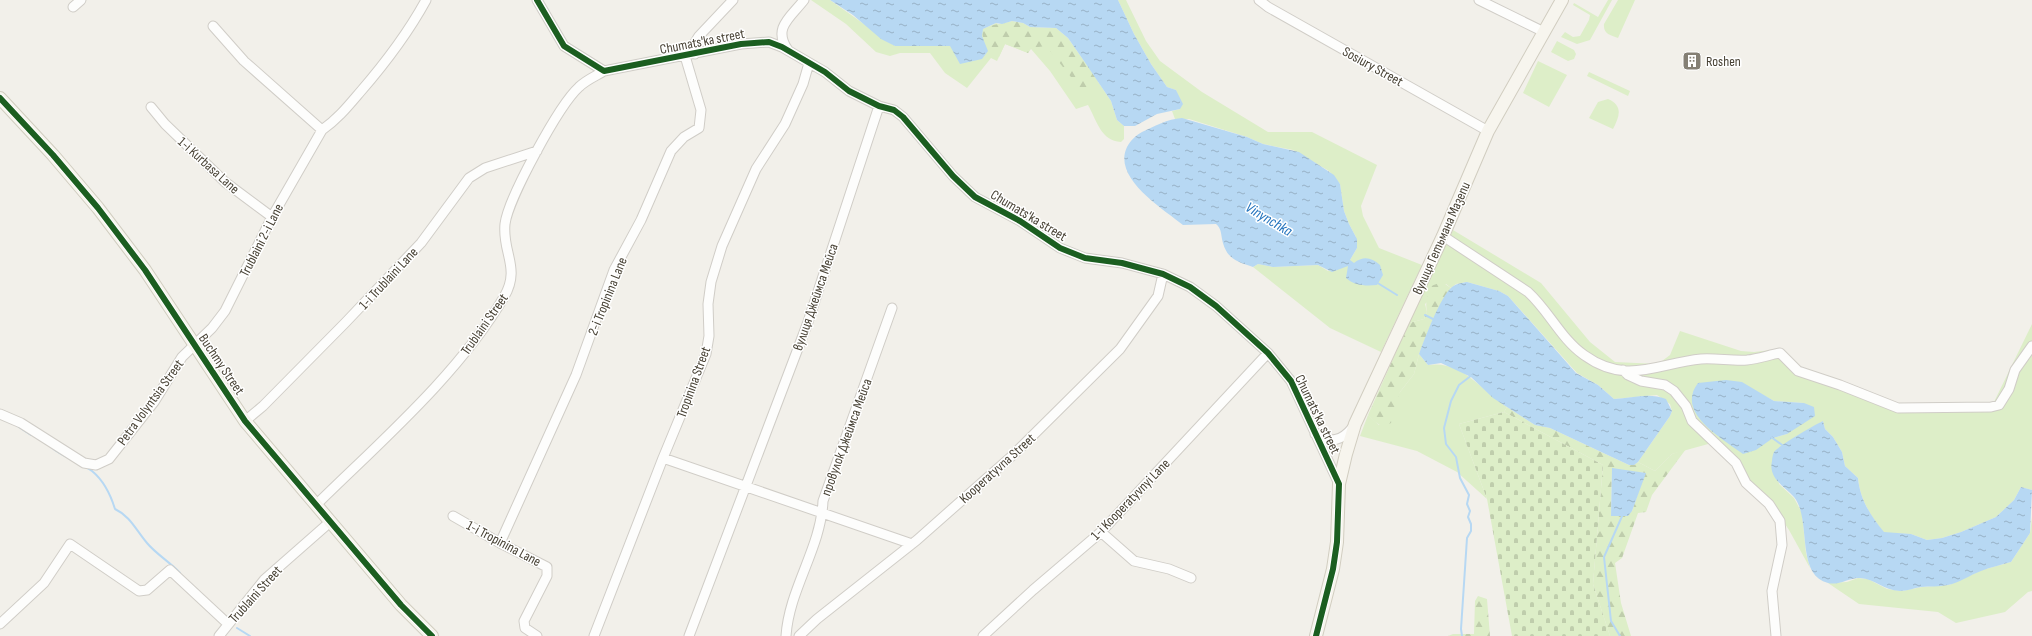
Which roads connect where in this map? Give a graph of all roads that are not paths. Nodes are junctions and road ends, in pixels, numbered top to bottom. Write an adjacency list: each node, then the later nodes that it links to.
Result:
1 (81, 0): 9 (street)
2 (426, 0): 20 (street, Trublaini 2-i Lane)
3 (537, 0): 16 (street)
4 (733, 0): 13 (street, Chumats'ka street)
5 (804, 0): 12 (street)
6 (1259, 0): 21 (street, Sosiury Street)
7 (1479, 0): 11 (street)
8 (1562, 0): 11 (street, вулиця Гетьмана Мазепи)
9 (73, 7)
10 (213, 26): 20 (street)
11 (1544, 32): 21 (street, вулиця Гетьмана Мазепи)
12 (790, 53): 13 (street, Chumats'ka street); 15 (street, Chumats'ka street)
13 (695, 54): 14 (street, Chumats'ka street)
14 (685, 56): 16 (street, Chumats'ka street); 43 (street, 2-i Tropinina Lane)
15 (809, 63): 18 (street, Chumats'ka street); 35 (street, Tropinina Street)
16 (604, 71): 22 (street, Trublaini Street)
17 (0, 98): 27 (street, Buchmy Street)
18 (879, 106): 25 (street, Chumats'ka street); 37 (street, вулиця Джеймса Мейса)
19 (151, 107): 23 (street, 1-i Kurbasa Lane)
20 (322, 130): 23 (street, Trublaini 2-i Lane)
21 (1488, 131): 24 (street, вулиця Гетьмана Мазепи)
22 (537, 150): 32 (street, 1-i Trublaini Lane); 38 (street, Trublaini Street)
23 (272, 217): 27 (street, Trublaini 2-i Lane)
24 (1443, 236): 30 (street); 33 (street, вулиця Гетьмана Мазепи)
25 (1163, 274): 29 (street, Chumats'ka street); 44 (street, Kooperatyvna Street)
26 (892, 308): 39 (street, провулок Джеймса Мейса)
27 (195, 345): 31 (street, Petra Volyntsia Street); 32 (street, Buchmy Street)
28 (2032, 346): 30 (street)
29 (1268, 353): 34 (street, Chumats'ka street); 42 (street, 1-i Kooperatyvnyi Lane)
30 (1623, 370): 57 (street)
31 (0, 414)
32 (245, 421): 38 (street, Buchmy Street)
33 (1355, 424): 34 (street); 36 (street, вулиця Гетьмана Мазепи)
34 (1315, 434): 36 (street, Chumats'ka street)
35 (663, 458): 37 (street); 51 (street, Tropinina Street)
36 (1339, 484): 56 (street, Chumats'ka street)
37 (744, 486): 39 (street); 52 (street, вулиця Джеймса Мейса)
38 (316, 505): 41 (street, Buchmy Street)
39 (822, 512): 44 (street); 53 (street, провулок Джеймса Мейса)
40 (453, 516): 43 (street, 1-i Tropinina Lane)
41 (330, 522): 47 (street, Trublaini Street); 49 (street, Buchmy Street)
42 (1101, 532): 45 (street); 55 (street, 1-i Kooperatyvnyi Lane)
43 (500, 543): 50 (street, 1-i Tropinina Lane)
44 (912, 544): 54 (street, Kooperatyvna Street)
45 (1191, 578)
46 (0, 624): 47 (street)
47 (228, 624): 48 (street, Trublaini Street)
48 (219, 636)
49 (432, 636)
50 (537, 636)
51 (594, 636)
52 (689, 636)
53 (786, 636)
54 (799, 636)
55 (983, 636)
56 (1316, 636)
57 (1776, 636)

